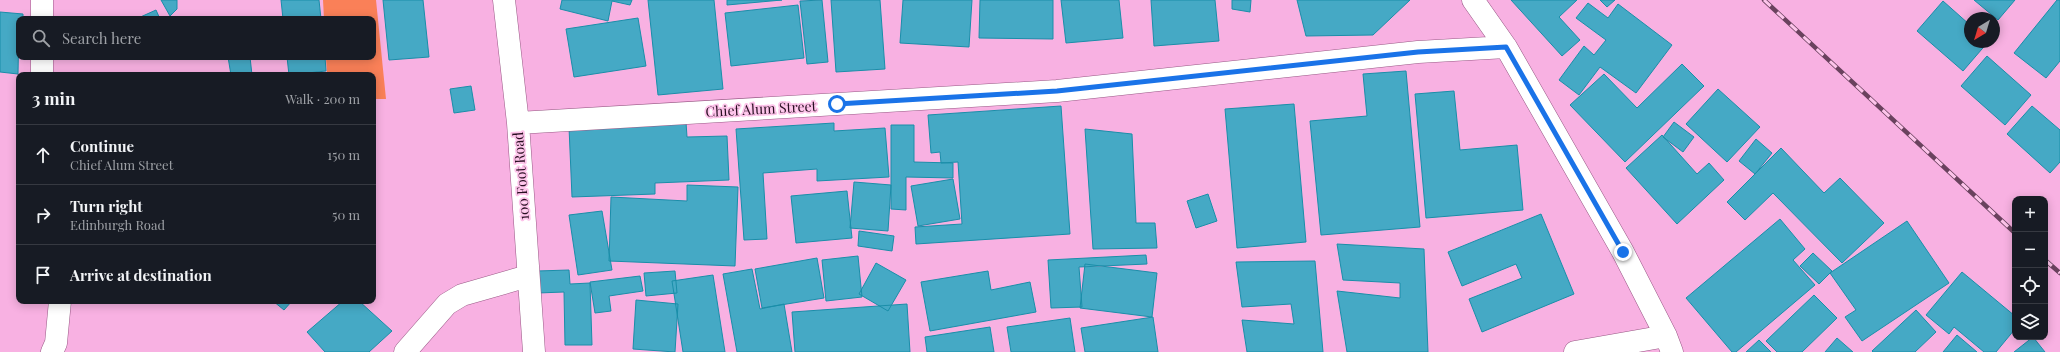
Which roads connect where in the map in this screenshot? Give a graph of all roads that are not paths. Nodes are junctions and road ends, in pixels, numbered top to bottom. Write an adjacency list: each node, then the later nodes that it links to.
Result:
1 (42, 0): 4 (street)
2 (504, 0): 8 (street, 100 Foot Road)
3 (1473, 0): 5 (street)
4 (42, 16)
5 (1506, 47): 8 (street, Chief Alum Street); 11 (street)
6 (42, 60): 7 (street)
7 (42, 72)
8 (518, 123): 9 (street, 100 Foot Road)
9 (528, 276): 13 (street); 14 (street, 100 Foot Road)
10 (60, 304): 12 (street)
11 (1669, 344): 15 (street)
12 (52, 352)
13 (405, 352)
14 (534, 352)
15 (1574, 352)

